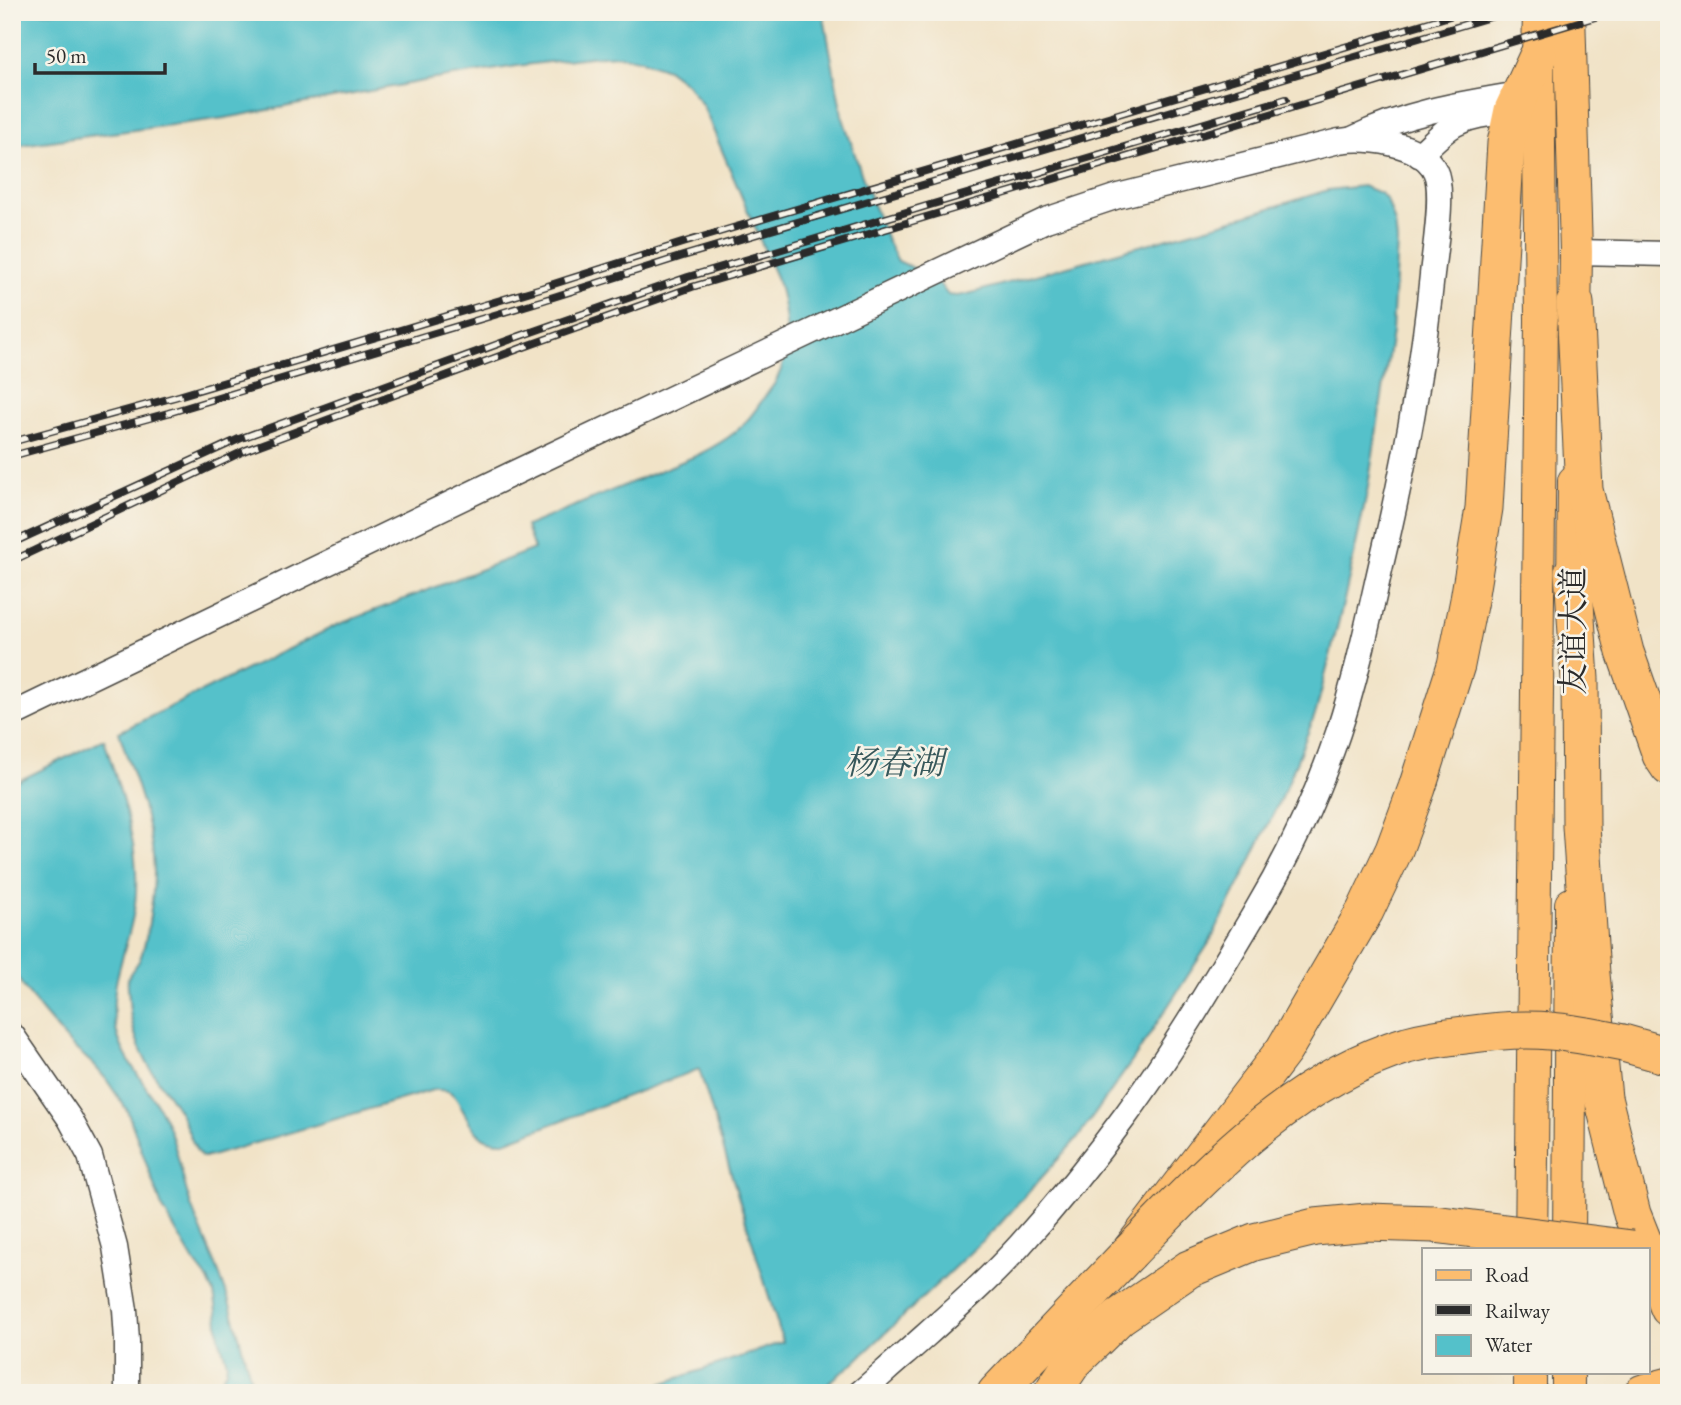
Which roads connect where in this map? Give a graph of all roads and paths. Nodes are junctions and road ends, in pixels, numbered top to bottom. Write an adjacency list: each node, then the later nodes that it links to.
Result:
1 (1539, 12): 3 (main road, 友谊大道)
2 (1569, 12): 7 (main road, 友谊大道)
3 (1538, 56): 4 (highway); 15 (main road, 友谊大道)
4 (1516, 102): 5 (street); 6 (street); 20 (highway, bridge)
5 (1350, 139): 6 (street); 11 (street)
6 (1419, 155): 28 (street)
7 (1576, 253): 8 (street); 9 (main road, 友谊大道)
8 (1669, 254)
9 (1575, 303): 10 (main road, 友谊大道); 12 (highway)
10 (1573, 572): 16 (main road, 友谊大道); 18 (highway)
11 (12, 715)
12 (1665, 761)
13 (12, 1035): 27 (street)
14 (1669, 1056): 20 (highway, bridge)
15 (1531, 1248)
16 (1569, 1248)
17 (1624, 1248): 30 (highway, bridge)
18 (1645, 1248)
19 (1650, 1252): 21 (highway)
20 (1129, 1253): 29 (highway)
21 (1669, 1254)
22 (1650, 1260): 23 (highway)
23 (1669, 1308)
24 (1530, 1374): 31 (main road)
25 (1568, 1374): 32 (main road)
26 (1669, 1386): 33 (highway)
27 (127, 1393)
28 (860, 1393)
29 (996, 1393)
30 (1052, 1393)
31 (1530, 1393)
32 (1568, 1393)
33 (1643, 1393)

